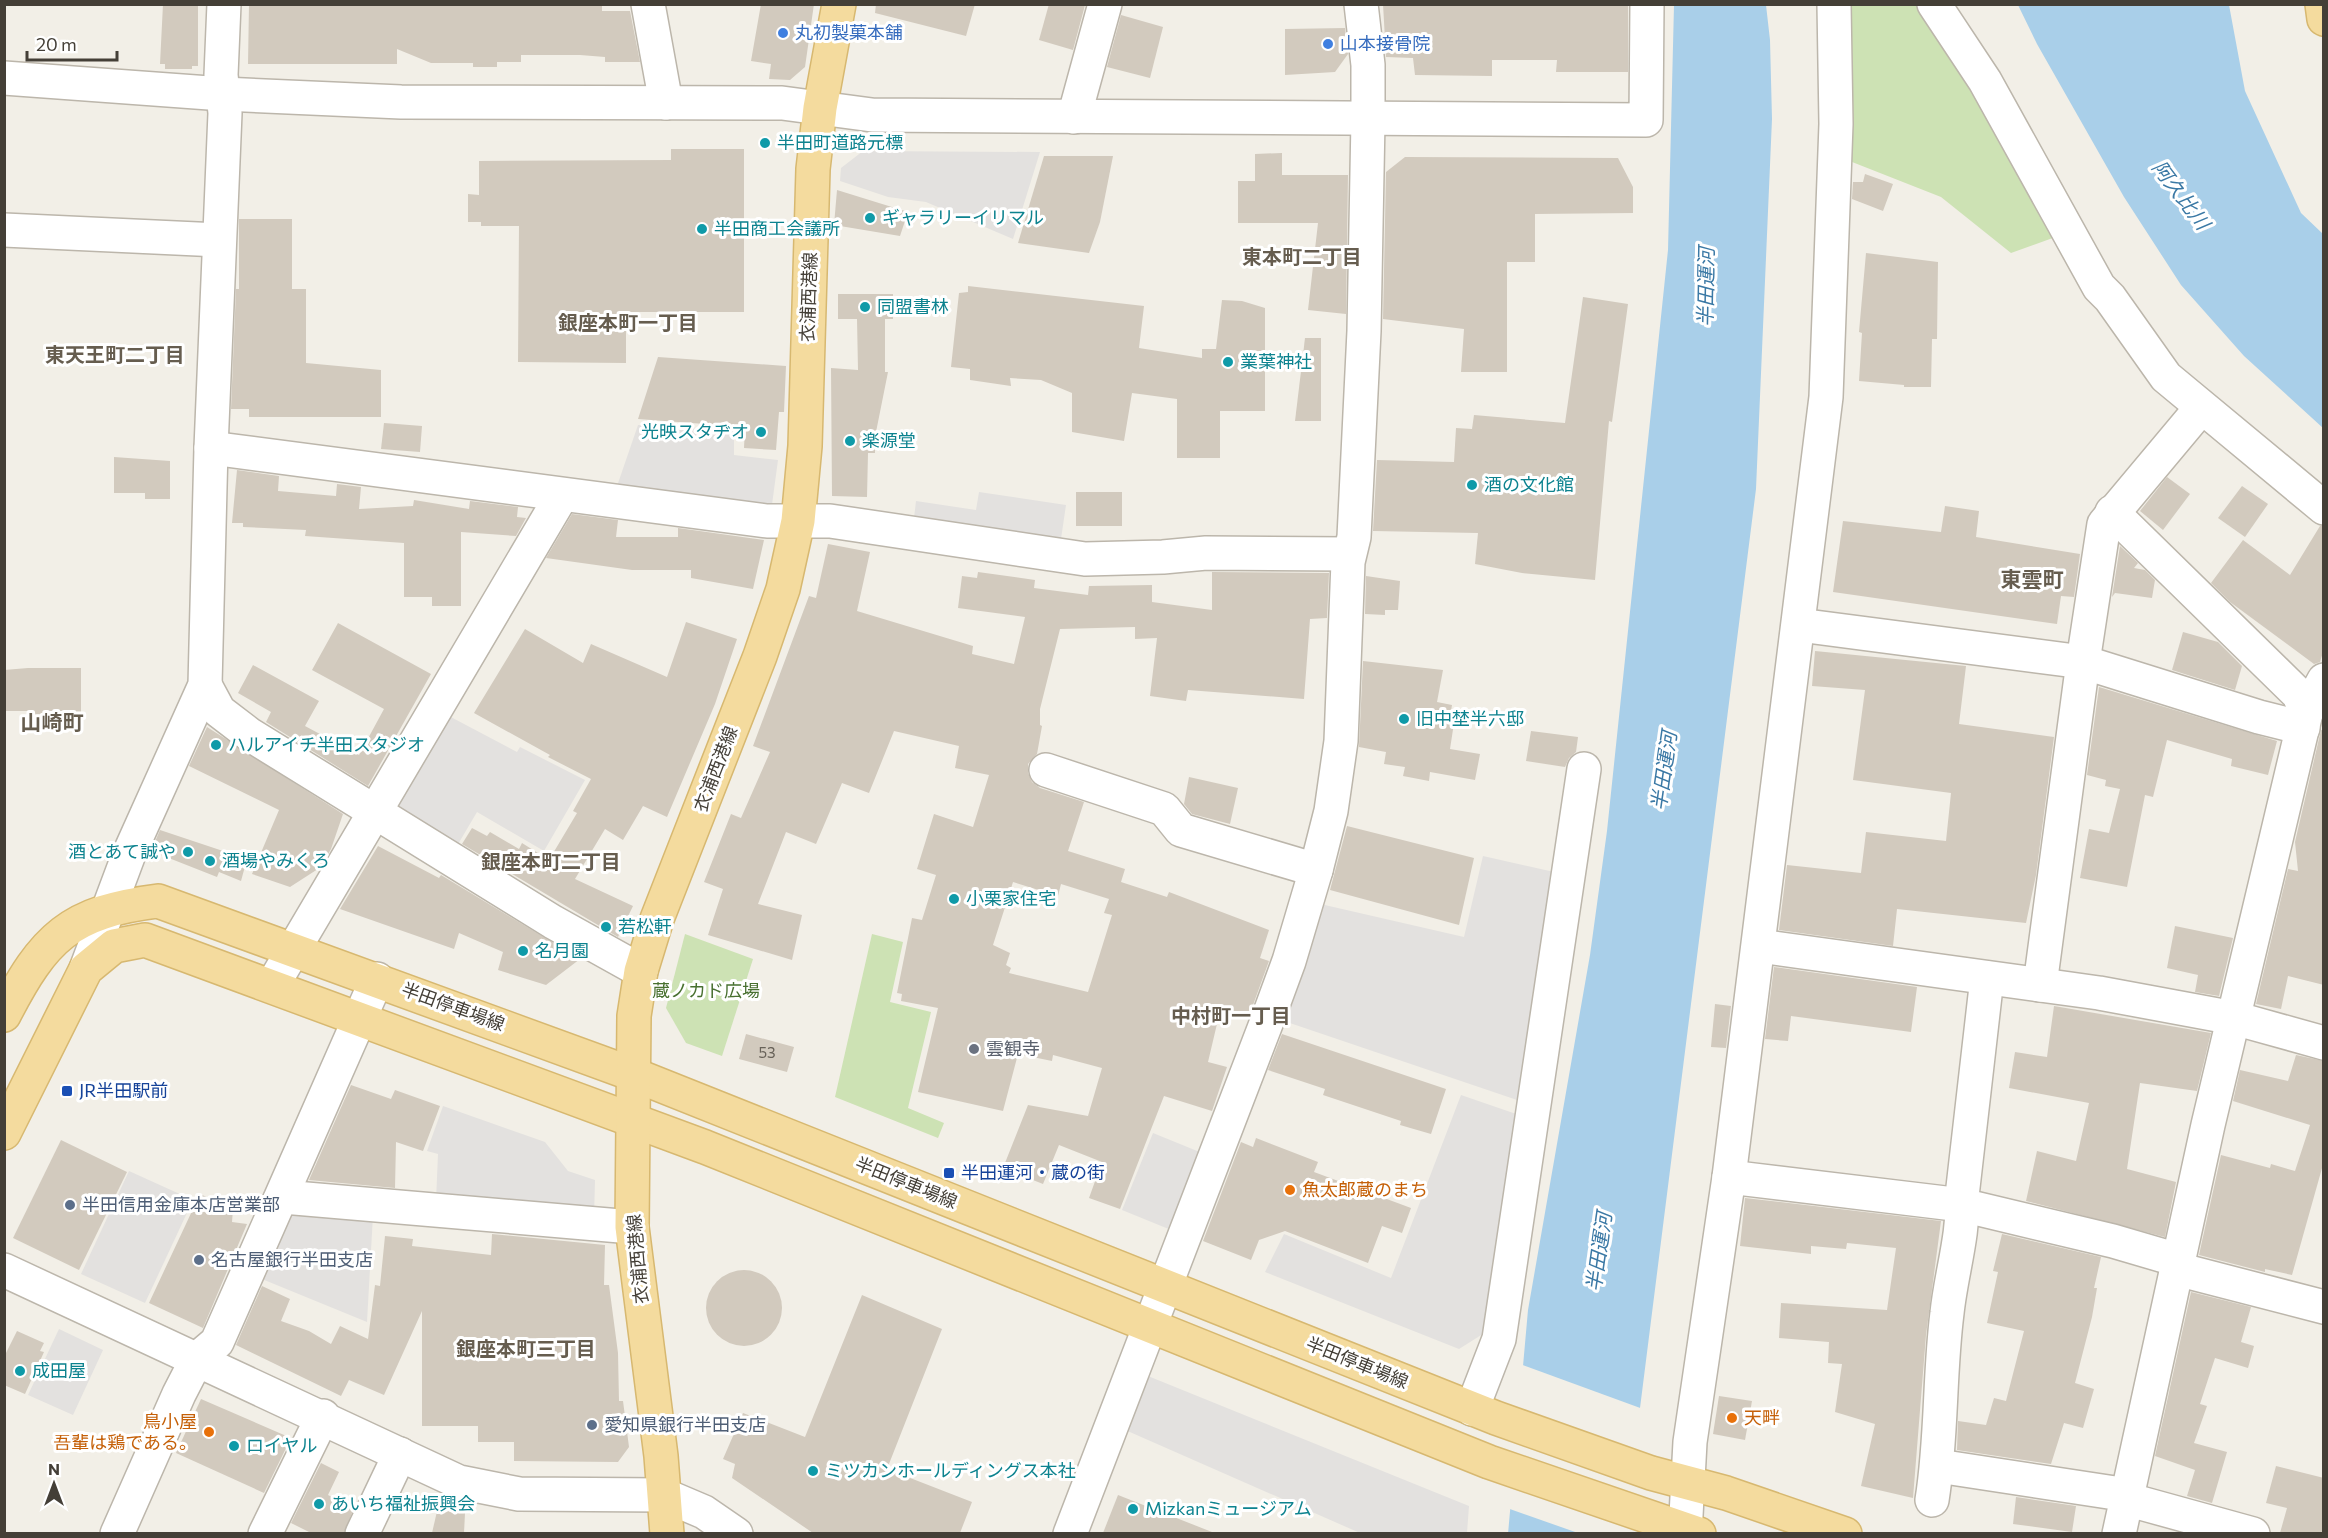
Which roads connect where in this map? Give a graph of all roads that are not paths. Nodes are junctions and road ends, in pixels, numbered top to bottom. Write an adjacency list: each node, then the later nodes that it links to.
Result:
1 (224, 4): 12 (street)
2 (648, 4): 13 (street)
3 (838, 4): 14 (main road, 衣浦西港線)
4 (1106, 4): 15 (street)
5 (1361, 4): 16 (street)
6 (1647, 4): 16 (street)
7 (1834, 4): 26 (street)
8 (1934, 4): 19 (street)
9 (2322, 4): 10 (main road)
10 (2324, 19)
11 (4, 78): 12 (street)
12 (223, 94): 13 (street); 18 (street)
13 (666, 103): 14 (street)
14 (820, 108): 15 (street); 24 (main road, 衣浦西港線)
15 (1074, 117): 16 (street)
16 (1368, 120): 25 (street)
17 (4, 230): 18 (street)
18 (219, 240): 20 (street)
19 (2201, 408): 22 (street); 23 (street)
20 (211, 448): 21 (street); 29 (street)
21 (562, 495): 24 (street); 33 (street)
22 (2324, 508)
23 (2112, 512): 27 (street); 30 (street)
24 (798, 521): 25 (street); 39 (main road, 衣浦西港線)
25 (1349, 554): 34 (street)
26 (1799, 625): 27 (street); 36 (street)
27 (2083, 662): 30 (street); 43 (street)
28 (2324, 680): 30 (street)
29 (205, 685): 33 (street); 35 (street)
30 (2305, 720): 45 (street)
31 (1584, 769): 61 (street)
32 (1046, 770): 34 (street)
33 (375, 814): 37 (street); 39 (street)
34 (1316, 870): 57 (street)
35 (107, 908): 37 (main road, 半田停車場線); 38 (street); 44 (main road, 半田停車場線)
36 (1759, 946): 40 (street); 51 (street)
37 (293, 949): 41 (main road, 半田停車場線); 42 (street)
38 (86, 969): 42 (main road); 50 (main road)
39 (640, 971): 48 (main road, 衣浦西港線)
40 (1987, 978): 43 (street); 53 (street)
41 (377, 980): 46 (street); 48 (main road, 半田停車場線)
42 (272, 986): 46 (main road)
43 (2040, 986): 45 (street)
44 (4, 1015)
45 (2234, 1018): 47 (street); 55 (street)
46 (360, 1019): 49 (main road); 52 (street)
47 (2324, 1043)
48 (635, 1075): 49 (main road, 衣浦西港線); 57 (main road, 半田停車場線)
49 (633, 1121): 54 (main road, 衣浦西港線); 59 (main road)
50 (4, 1133)
51 (1729, 1177): 53 (street); 65 (street)
52 (282, 1197): 54 (street); 60 (street)
53 (1962, 1205): 55 (street); 64 (street)
54 (632, 1227): 66 (main road, 衣浦西港線)
55 (2177, 1264): 58 (street); 67 (street)
56 (4, 1270): 60 (street)
57 (1166, 1286): 59 (street); 61 (main road, 半田停車場線)
58 (2324, 1307)
59 (1150, 1327): 69 (main road); 75 (street)
60 (197, 1359): 62 (street); 70 (street)
61 (1484, 1413): 65 (main road, 半田停車場線)
62 (323, 1416): 63 (street); 71 (street)
63 (400, 1454): 66 (street); 72 (street)
64 (1938, 1466): 67 (street); 68 (street)
65 (1688, 1484): 69 (street); 76 (main road, 半田停車場線)
66 (664, 1496): 73 (main road, 衣浦西港線); 74 (street)
67 (2126, 1497): 77 (street); 78 (street)
68 (1932, 1500)
69 (1690, 1532)
70 (117, 1533)
71 (265, 1533)
72 (362, 1533)
73 (667, 1533)
74 (736, 1533)
75 (1070, 1533)
76 (1845, 1533)
77 (2119, 1533)
78 (2253, 1533)

